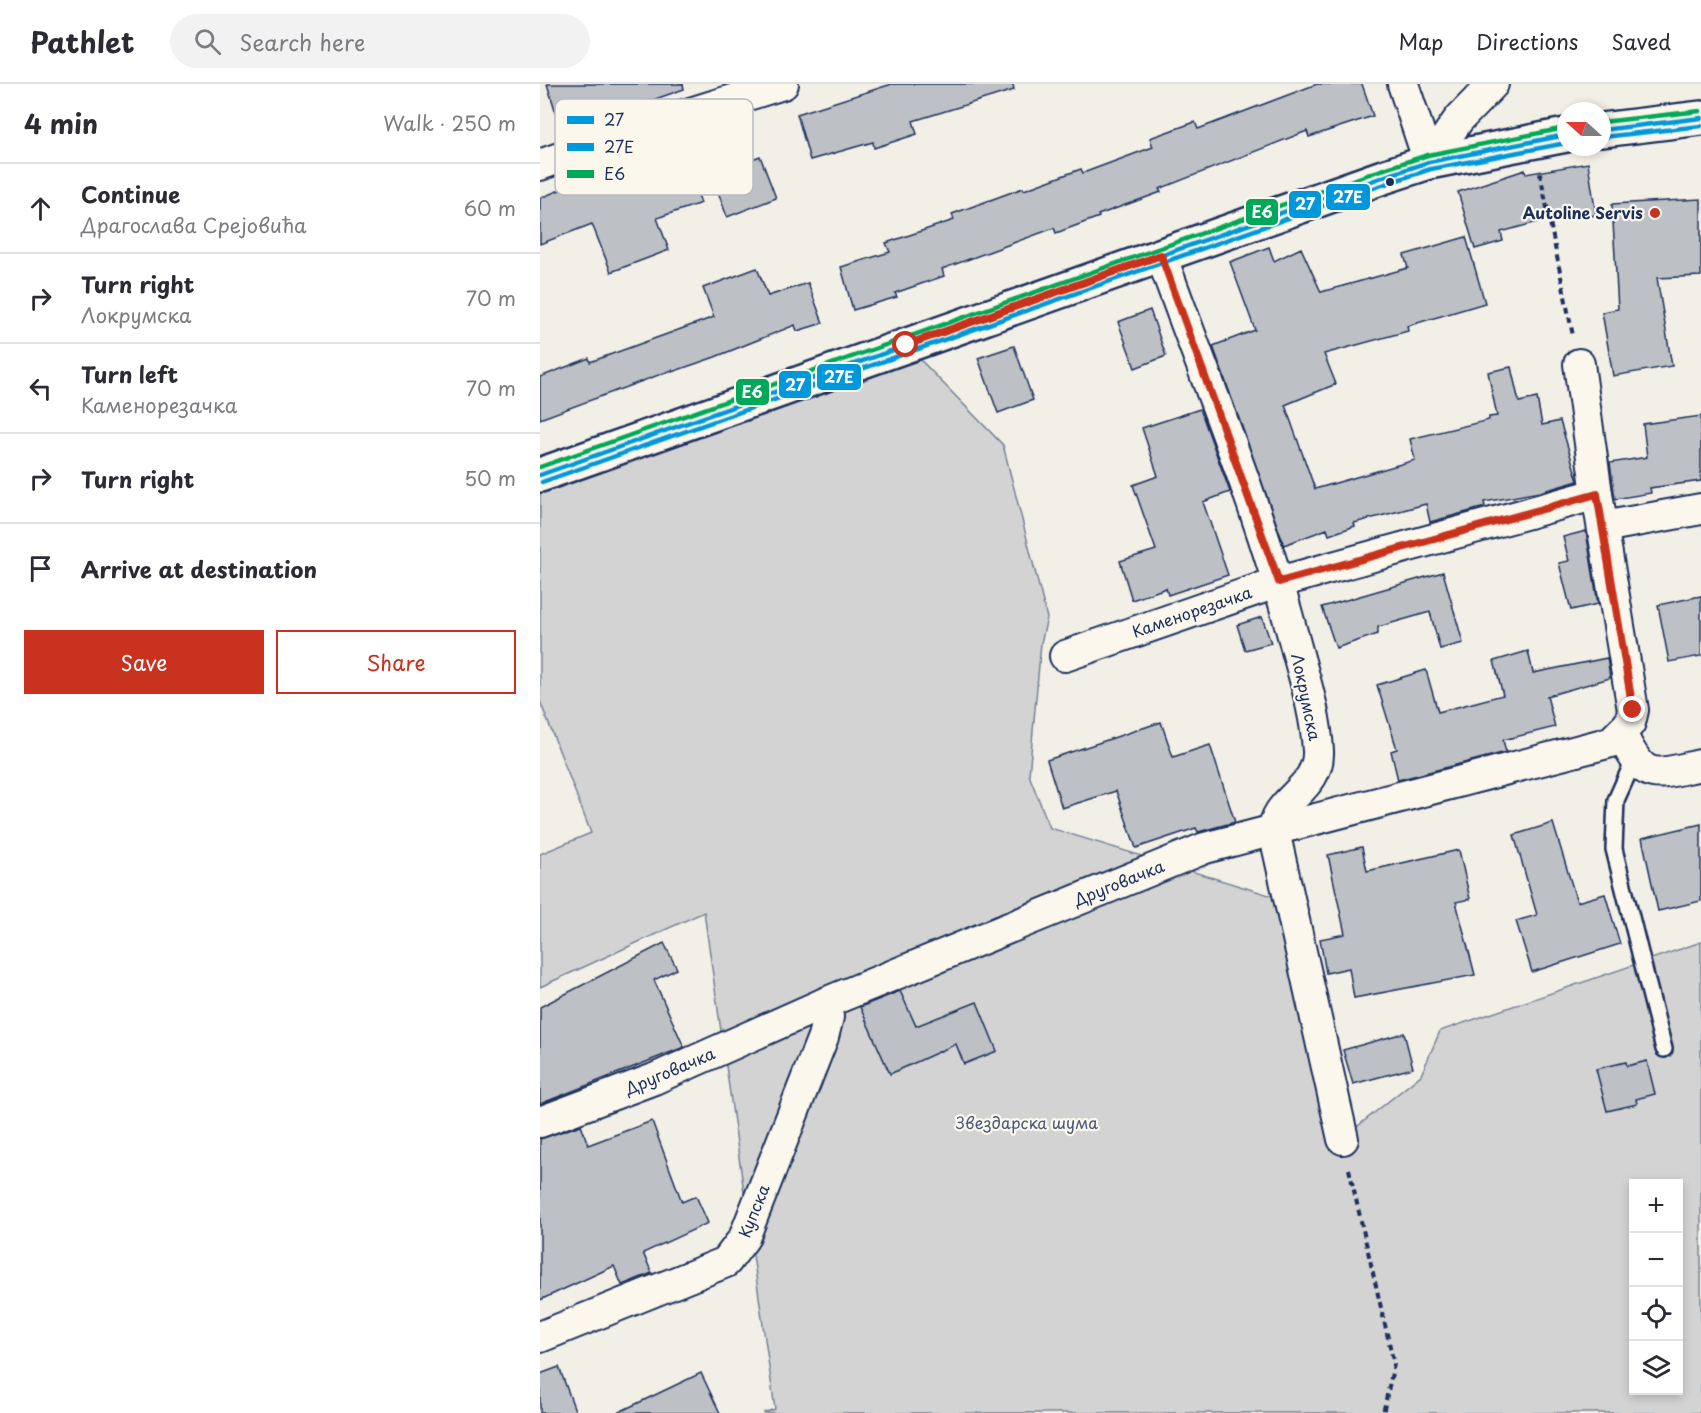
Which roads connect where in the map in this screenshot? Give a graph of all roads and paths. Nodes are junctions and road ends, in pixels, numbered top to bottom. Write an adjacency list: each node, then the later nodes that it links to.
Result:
1 (783, 84): 4 (street)
2 (1403, 84): 10 (street)
3 (1493, 84): 10 (street)
4 (735, 99)
5 (1701, 118): 6 (main road)
6 (1611, 129)
7 (1557, 136): 8 (main road)
8 (1532, 140): 10 (main road); 13 (path)
9 (555, 160): 11 (street)
10 (1429, 162): 12 (main road)
11 (540, 165)
12 (1161, 255): 14 (main road); 18 (street, Локрумска)
13 (1579, 364): 15 (street)
14 (540, 475)
15 (1597, 494): 17 (street); 18 (street, Каменорезачка)
16 (1701, 508): 17 (street)
17 (1603, 527): 20 (street)
18 (1279, 582): 19 (street, Каменорезачка); 22 (street, Локрумска)
19 (1065, 656)
20 (1628, 747): 21 (street); 22 (street, Друговачка); 24 (lane)
21 (1701, 765)
22 (1274, 831): 23 (street, Друговачка); 26 (street)
23 (825, 1003): 25 (street, Друговачка); 27 (street, Купска)
24 (1664, 1049)
25 (540, 1122)
26 (1342, 1138): 28 (path)
27 (540, 1337)
28 (1383, 1413)

